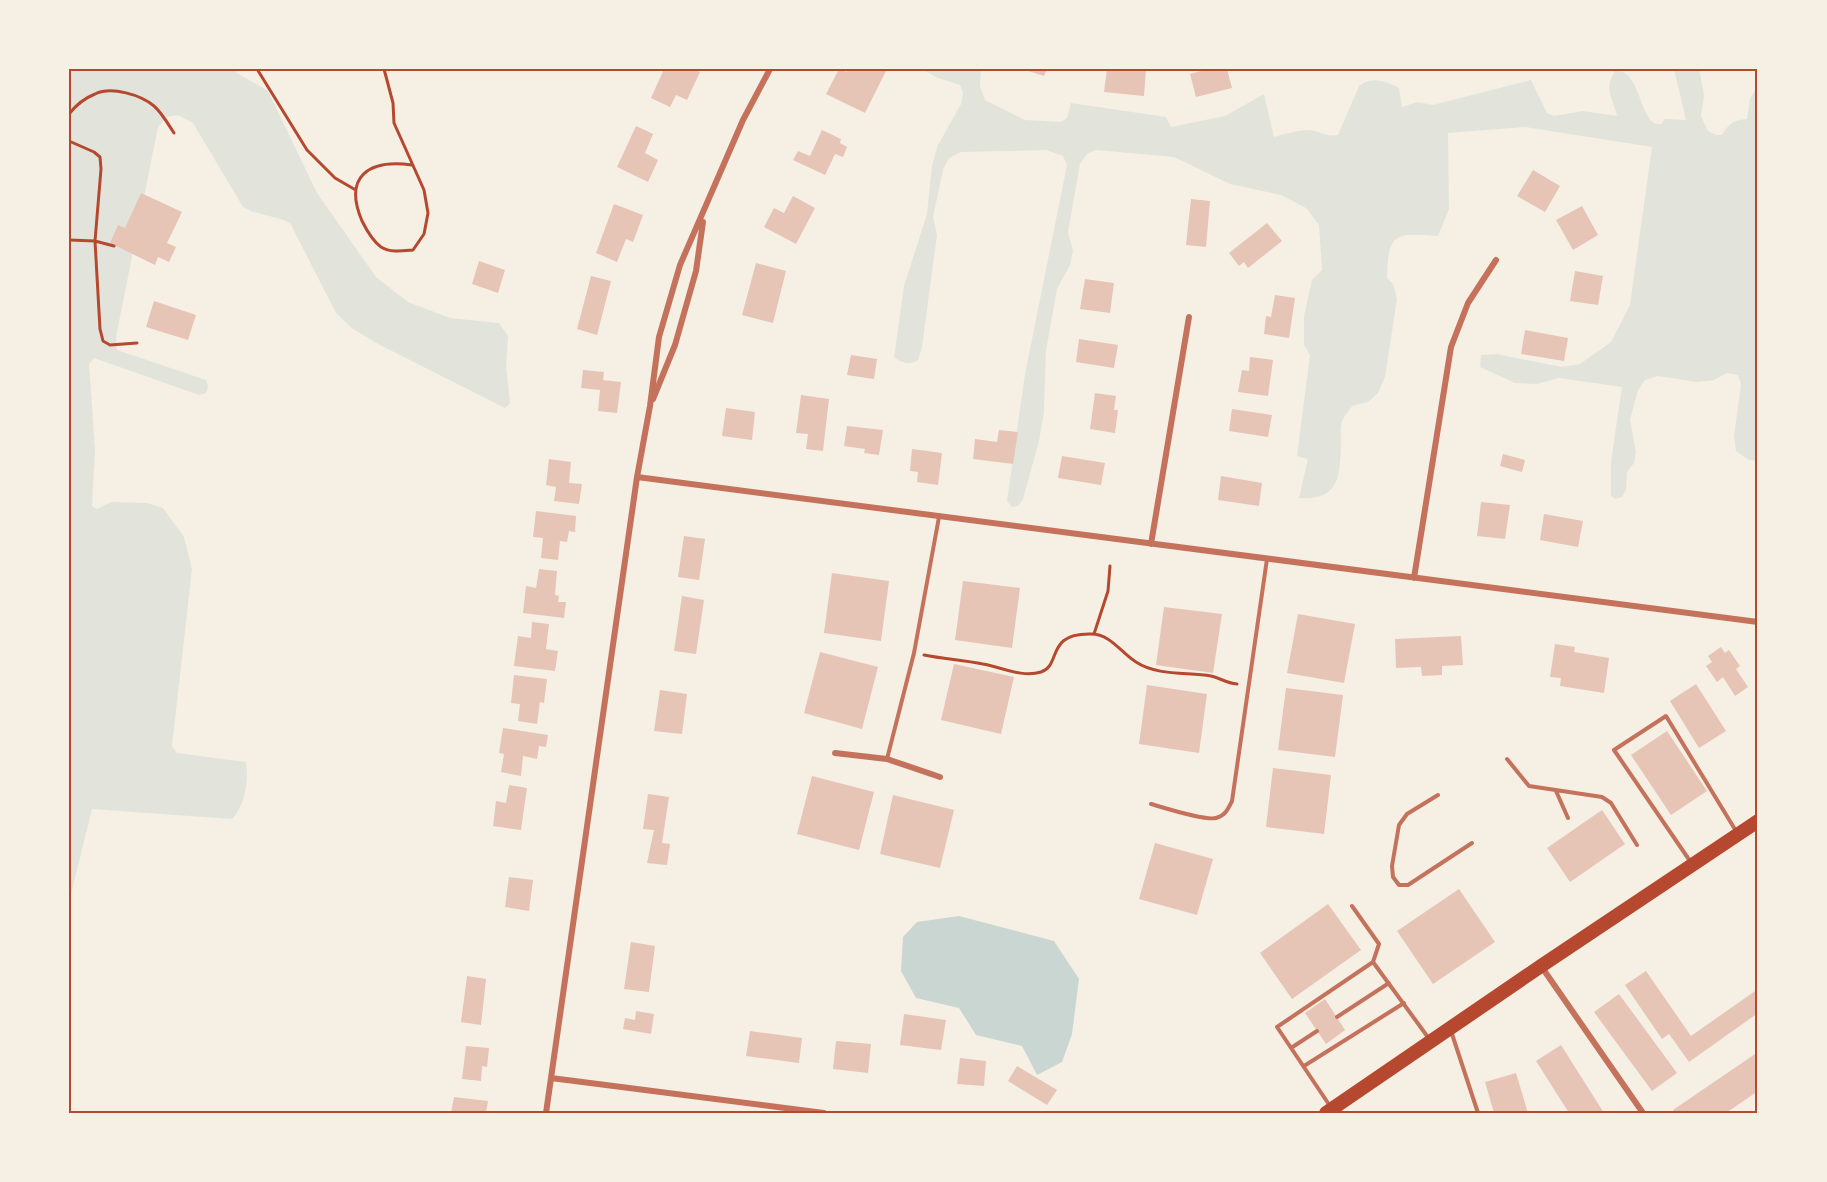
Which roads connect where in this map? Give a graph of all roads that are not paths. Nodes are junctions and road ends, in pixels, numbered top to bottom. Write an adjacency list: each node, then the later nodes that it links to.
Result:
1 (770, 69): 2 (street)
2 (703, 215): 5 (street); 5 (street)
3 (1496, 260): 10 (street)
4 (1189, 317): 8 (street)
5 (650, 406): 6 (street)
6 (637, 477): 7 (street); 36 (street)
7 (939, 516): 8 (street); 13 (lane)
8 (1150, 544): 9 (street)
9 (1268, 559): 10 (street); 18 (lane)
10 (1414, 578): 11 (street)
11 (1758, 622)
12 (835, 753): 13 (street)
13 (887, 759): 15 (street)
14 (1508, 759): 16 (lane)
15 (940, 777)
16 (1556, 790): 19 (lane); 23 (lane)
17 (1438, 795): 22 (lane)
18 (1151, 804)
19 (1568, 818)
20 (1758, 821): 21 (highway)
21 (1738, 834): 24 (highway); 24 (lane)
22 (1472, 843)
23 (1637, 845)
24 (1693, 865): 27 (highway)
25 (1352, 906): 26 (lane)
26 (1373, 962): 28 (lane); 34 (lane)
27 (1541, 966): 31 (highway); 42 (street)
28 (1389, 983): 29 (lane); 30 (lane)
29 (1404, 1003): 33 (lane); 35 (lane)
30 (1336, 1017)
31 (1450, 1028): 33 (highway); 41 (lane)
32 (1317, 1031): 34 (lane)
33 (1431, 1041): 38 (highway)
34 (1292, 1048): 35 (lane)
35 (1304, 1066): 38 (lane)
36 (551, 1078): 37 (street); 39 (street)
37 (795, 1111): 40 (street)
38 (1329, 1111)
39 (546, 1113)
40 (824, 1113)
41 (1478, 1113)
42 (1643, 1113)

